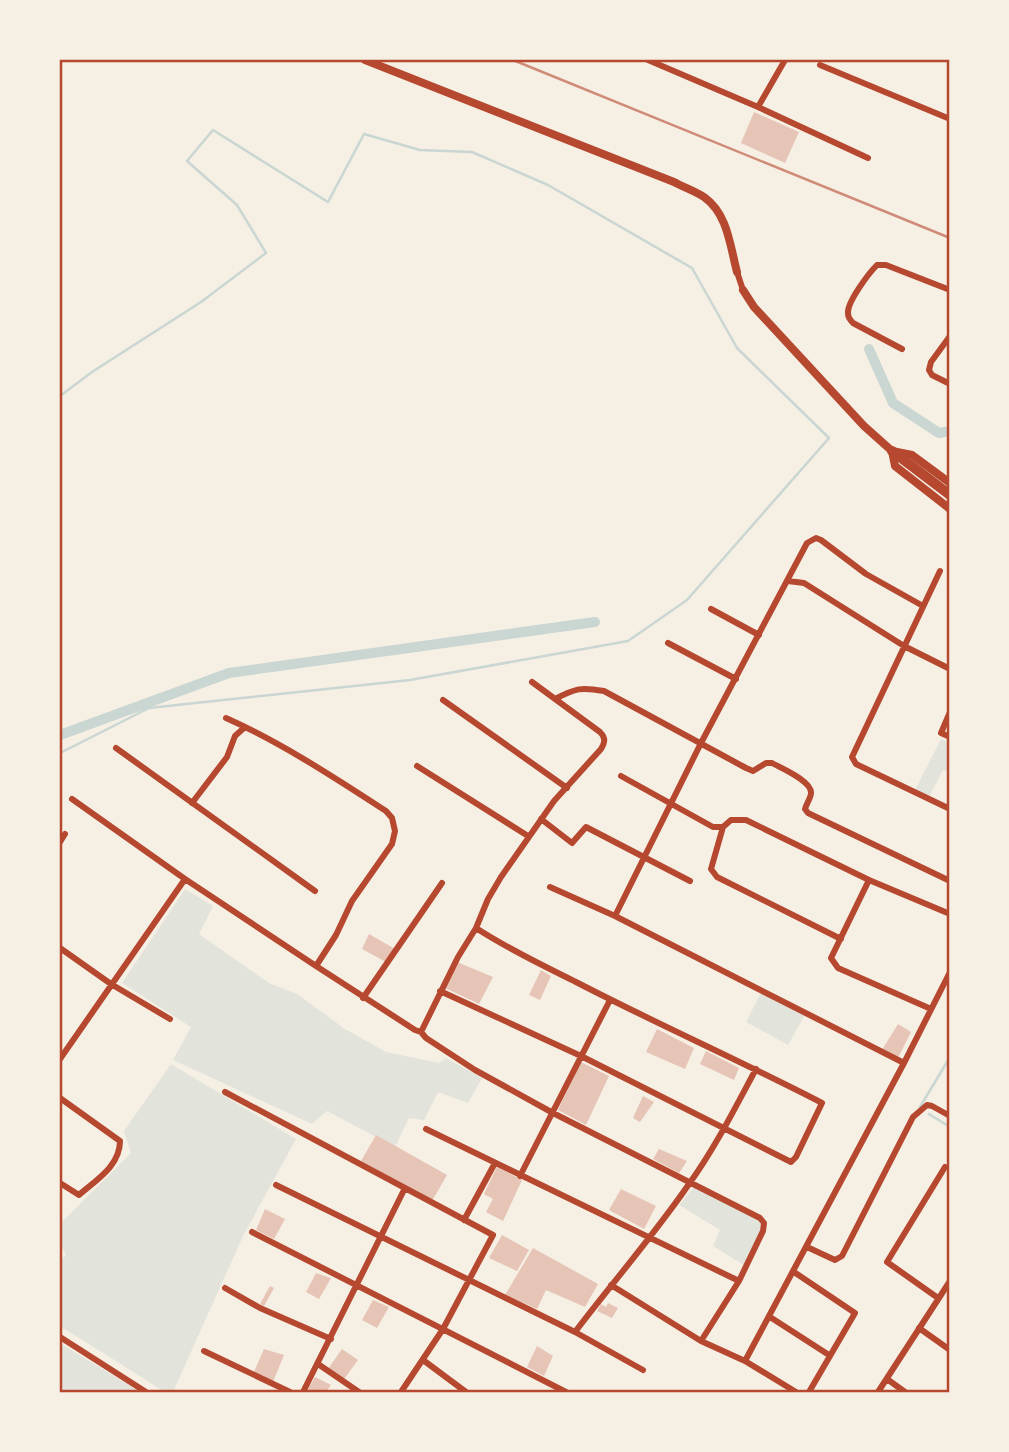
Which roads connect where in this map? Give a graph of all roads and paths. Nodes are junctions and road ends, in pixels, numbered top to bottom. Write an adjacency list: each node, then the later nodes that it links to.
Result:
1 (365, 60): 8 (street)
2 (648, 60): 5 (street)
3 (785, 60): 5 (street)
4 (820, 65): 6 (street)
5 (758, 107): 7 (street)
6 (950, 119)
7 (868, 158)
8 (737, 272): 9 (street)
9 (743, 290): 14 (street)
10 (950, 290): 12 (street)
11 (950, 336): 13 (street)
12 (902, 349)
13 (950, 384)
14 (892, 451): 15 (street); 16 (highway); 17 (street)
15 (950, 483)
16 (950, 495)
17 (950, 509)
18 (940, 571): 20 (street)
19 (788, 580): 20 (street); 22 (street); 24 (street)
20 (923, 606): 24 (street)
21 (711, 609): 22 (street)
22 (760, 635): 26 (street)
23 (668, 643): 26 (street)
24 (904, 646): 25 (street); 42 (street)
25 (950, 669)
26 (736, 679): 34 (street)
27 (532, 682): 28 (street)
28 (555, 699): 34 (street); 38 (street)
29 (443, 701): 38 (street)
30 (950, 712): 33 (street)
31 (226, 719): 32 (street)
32 (245, 727): 41 (street); 61 (street)
33 (950, 737)
34 (701, 743): 40 (street); 52 (street)
35 (116, 748): 41 (street)
36 (417, 766): 46 (street)
37 (621, 776): 40 (street)
38 (567, 788): 43 (street)
39 (72, 799): 49 (street)
40 (671, 802): 44 (street); 48 (street)
41 (192, 803): 55 (street)
42 (950, 809)
43 (541, 819): 46 (street); 48 (street)
44 (723, 827): 50 (street); 59 (street)
45 (65, 834): 47 (street)
46 (528, 836): 58 (street)
47 (60, 842)
48 (644, 858): 51 (street); 57 (street)
49 (185, 879): 61 (street); 63 (street)
50 (869, 880): 56 (street); 59 (street)
51 (690, 881)
52 (950, 881)
53 (442, 883): 65 (street)
54 (550, 887): 57 (street)
55 (315, 891)
56 (950, 914)
57 (615, 916): 72 (street)
58 (477, 928): 64 (street); 66 (street)
59 (841, 939): 67 (street)
60 (60, 948): 63 (street)
61 (316, 966): 65 (street)
62 (950, 972): 67 (street)
63 (111, 984): 68 (street); 71 (street)
64 (440, 991): 69 (street); 70 (street)
65 (363, 998): 69 (street)
66 (610, 1000): 70 (street); 73 (street)
67 (931, 1009): 72 (street)
68 (170, 1019)
69 (421, 1032): 76 (street)
70 (582, 1056): 76 (street); 78 (street)
71 (60, 1059)
72 (904, 1063): 91 (street)
73 (756, 1069): 78 (street); 78 (street)
74 (225, 1092): 86 (street)
75 (60, 1098): 84 (street)
76 (553, 1113): 82 (street); 83 (street)
77 (950, 1116): 91 (street)
78 (725, 1128): 83 (street)
79 (426, 1129): 80 (street)
80 (495, 1163): 82 (street); 87 (street)
81 (945, 1167): 99 (street)
82 (520, 1176): 90 (street)
83 (691, 1182): 90 (street); 94 (street)
84 (60, 1183)
85 (276, 1185): 89 (street)
86 (405, 1188): 87 (street); 89 (street)
87 (464, 1220): 93 (street)
88 (251, 1232): 97 (street)
89 (380, 1237): 93 (street); 97 (street)
90 (651, 1237): 94 (street); 96 (street)
91 (807, 1247): 92 (street)
92 (794, 1272): 100 (street); 109 (street)
93 (469, 1280): 102 (street); 103 (street)
94 (739, 1281): 106 (street)
95 (950, 1281): 99 (street)
96 (611, 1284): 103 (street); 106 (street)
97 (356, 1285): 102 (street); 105 (street)
98 (225, 1288): 105 (street)
99 (938, 1298): 101 (street)
100 (770, 1317): 109 (street); 111 (street)
101 (919, 1328): 107 (street); 114 (street)
102 (443, 1329): 110 (street); 121 (street)
103 (575, 1332): 113 (street)
104 (60, 1337): 115 (street)
105 (331, 1339): 112 (street)
106 (701, 1341): 111 (street)
107 (950, 1350)
108 (204, 1351): 116 (street)
109 (829, 1356): 123 (street)
110 (423, 1360): 119 (street); 120 (street)
111 (746, 1361): 122 (street)
112 (318, 1364): 117 (street); 118 (street)
113 (643, 1370)
114 (887, 1379): 124 (street); 125 (street)
115 (146, 1392)
116 (290, 1392)
117 (303, 1392)
118 (359, 1392)
119 (401, 1392)
120 (466, 1392)
121 (566, 1392)
122 (796, 1392)
123 (809, 1392)
124 (878, 1392)
125 (905, 1392)

